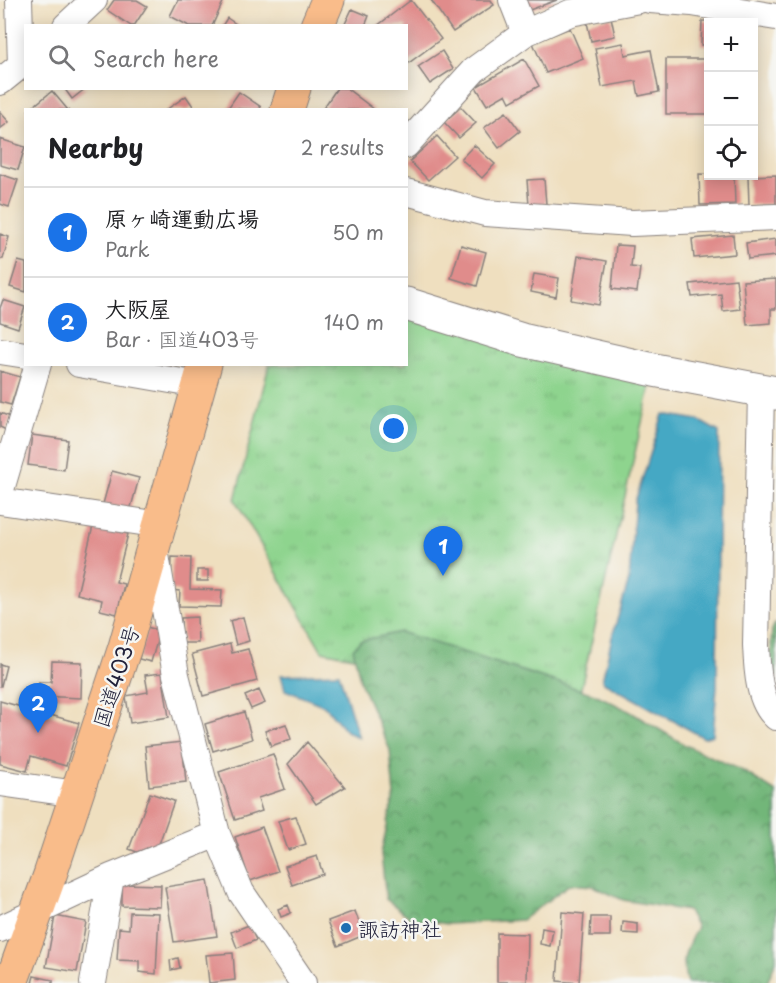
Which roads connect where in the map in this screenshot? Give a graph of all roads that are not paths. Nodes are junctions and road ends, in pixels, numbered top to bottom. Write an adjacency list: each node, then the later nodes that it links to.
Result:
1 (19, 0): 12 (street)
2 (94, 0): 9 (street)
3 (328, 0): 10 (highway)
4 (512, 0): 11 (street)
5 (639, 0): 7 (street)
6 (650, 0): 8 (street)
7 (572, 6): 11 (street)
8 (776, 17)
9 (68, 24)
10 (319, 24)
11 (525, 33): 16 (street)
12 (23, 63): 13 (street)
13 (0, 82)
14 (293, 90): 15 (highway)
15 (288, 108)
16 (408, 143)
17 (408, 193): 18 (street)
18 (776, 218)
19 (408, 305): 25 (street)
20 (0, 351): 21 (street)
21 (24, 355)
22 (37, 366): 26 (street)
23 (101, 366): 24 (street)
24 (202, 375): 28 (highway, 国道403号)
25 (768, 392): 29 (street)
26 (0, 493)
27 (0, 501): 28 (street)
28 (158, 536): 31 (highway, 国道403号); 32 (street)
29 (776, 717)
30 (0, 783): 31 (street)
31 (77, 794): 34 (highway, 国道403号)
32 (217, 834): 33 (street); 38 (street)
33 (111, 877): 34 (street); 37 (street)
34 (37, 913): 35 (street); 36 (highway, 国道403号)
35 (0, 929)
36 (11, 983)
37 (93, 983)
38 (303, 983)

